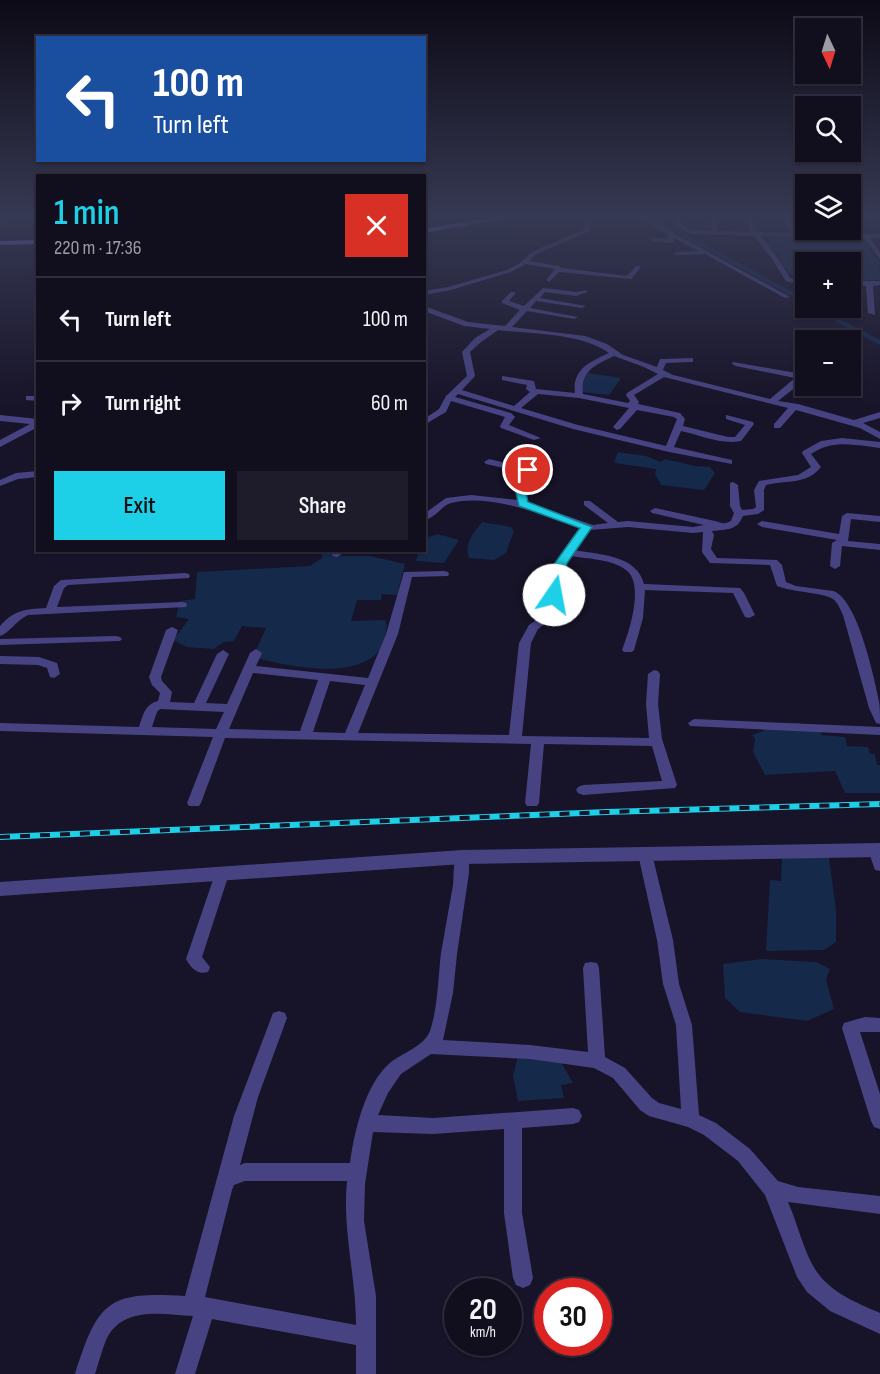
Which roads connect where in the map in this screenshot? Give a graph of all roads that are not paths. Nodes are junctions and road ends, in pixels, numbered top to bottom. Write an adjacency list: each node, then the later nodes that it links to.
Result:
1 (479, 280): 7 (street)
2 (755, 280): 9 (street)
3 (861, 284): 4 (street)
4 (869, 284): 5 (street); 14 (street)
5 (880, 284)
6 (585, 291): 10 (street)
7 (426, 293)
8 (513, 293): 13 (street)
9 (787, 297)
10 (534, 299): 11 (street); 13 (street)
11 (582, 306)
12 (426, 309): 16 (street)
13 (525, 309): 15 (street); 17 (street)
14 (872, 313)
15 (574, 317)
16 (498, 327): 17 (street); 23 (street)
17 (508, 327): 18 (street)
18 (613, 354): 21 (street); 25 (street)
19 (690, 360): 21 (street)
20 (736, 364): 27 (street)
21 (661, 373): 27 (street); 28 (street)
22 (505, 378): 24 (street)
23 (457, 391): 26 (street); 30 (street)
24 (534, 391): 25 (street); 30 (street)
25 (579, 396): 28 (street)
26 (449, 398): 35 (street); 42 (street)
27 (773, 401): 29 (street)
28 (634, 406): 39 (street); 40 (street)
29 (795, 406): 37 (street); 38 (street)
30 (516, 408): 45 (street)
31 (880, 415): 37 (street)
32 (729, 417): 40 (street)
33 (0, 418): 34 (street)
34 (36, 422)
35 (426, 422)
36 (36, 423): 43 (street)
37 (855, 423): 41 (street)
38 (777, 426)
39 (617, 427)
40 (681, 428): 45 (street)
41 (880, 436)
42 (537, 438)
43 (0, 444)
44 (880, 445): 54 (street)
45 (669, 448): 47 (street)
46 (489, 462): 52 (street)
47 (729, 462)
48 (36, 474): 49 (street)
49 (0, 483)
50 (733, 485): 54 (street)
51 (587, 503): 58 (street)
52 (523, 504): 55 (street); 60 (street)
53 (655, 511): 59 (street)
54 (739, 513): 59 (street)
55 (426, 517)
56 (880, 519): 62 (street)
57 (762, 524): 62 (street)
58 (616, 525): 60 (street); 61 (street)
59 (725, 526): 61 (street)
60 (587, 527): 64 (street)
61 (706, 527): 88 (street)
62 (843, 540): 63 (street); 65 (street)
63 (880, 547)
64 (568, 552): 68 (street); 96 (street)
65 (836, 566)
66 (444, 574): 84 (street)
67 (185, 576): 70 (street)
68 (640, 587): 71 (street); 76 (street)
69 (182, 605): 70 (street)
70 (51, 610): 73 (street)
71 (749, 615)
72 (172, 630): 85 (street)
73 (0, 633)
74 (116, 639): 75 (street)
75 (0, 642)
76 (628, 650)
77 (223, 654): 86 (street)
78 (256, 654): 80 (street)
79 (0, 660): 81 (street)
80 (248, 669): 83 (street); 87 (street)
81 (54, 674)
82 (654, 674): 98 (street)
83 (325, 677): 84 (street); 94 (street)
84 (372, 682): 95 (street)
85 (164, 704): 86 (street); 92 (street)
86 (200, 706): 87 (street)
87 (230, 708): 93 (street)
88 (880, 720)
89 (694, 723): 91 (street)
90 (0, 727): 92 (street)
91 (880, 730)
92 (144, 732): 93 (street)
93 (219, 734): 94 (street); 100 (street)
94 (305, 736): 95 (street)
95 (350, 737): 96 (street)
96 (515, 740): 97 (street)
97 (538, 740): 98 (street); 101 (street)
98 (657, 741): 99 (street)
99 (583, 790)
100 (195, 803)
101 (532, 803)
102 (645, 854): 103 (street); 104 (street); 114 (street)
103 (878, 855)
104 (462, 856): 105 (street); 111 (street)
105 (222, 874): 106 (street); 107 (street)
106 (0, 889)
107 (202, 967)
108 (591, 968): 112 (street)
109 (279, 1018): 119 (street)
110 (880, 1025): 116 (street)
111 (428, 1047): 112 (street); 117 (street)
112 (597, 1061): 114 (street)
113 (573, 1116): 115 (street)
114 (691, 1120): 120 (street)
115 (513, 1121): 117 (street); 122 (street)
116 (880, 1121)
117 (366, 1123): 118 (street)
118 (357, 1172): 119 (street); 125 (street)
119 (228, 1178): 123 (street)
120 (772, 1189): 121 (street); 124 (street)
121 (880, 1204)
122 (523, 1278)
123 (199, 1306): 125 (street); 126 (street); 127 (street)
124 (880, 1324)
125 (366, 1337): 128 (street)
126 (85, 1374)
127 (185, 1374)
128 (366, 1374)

